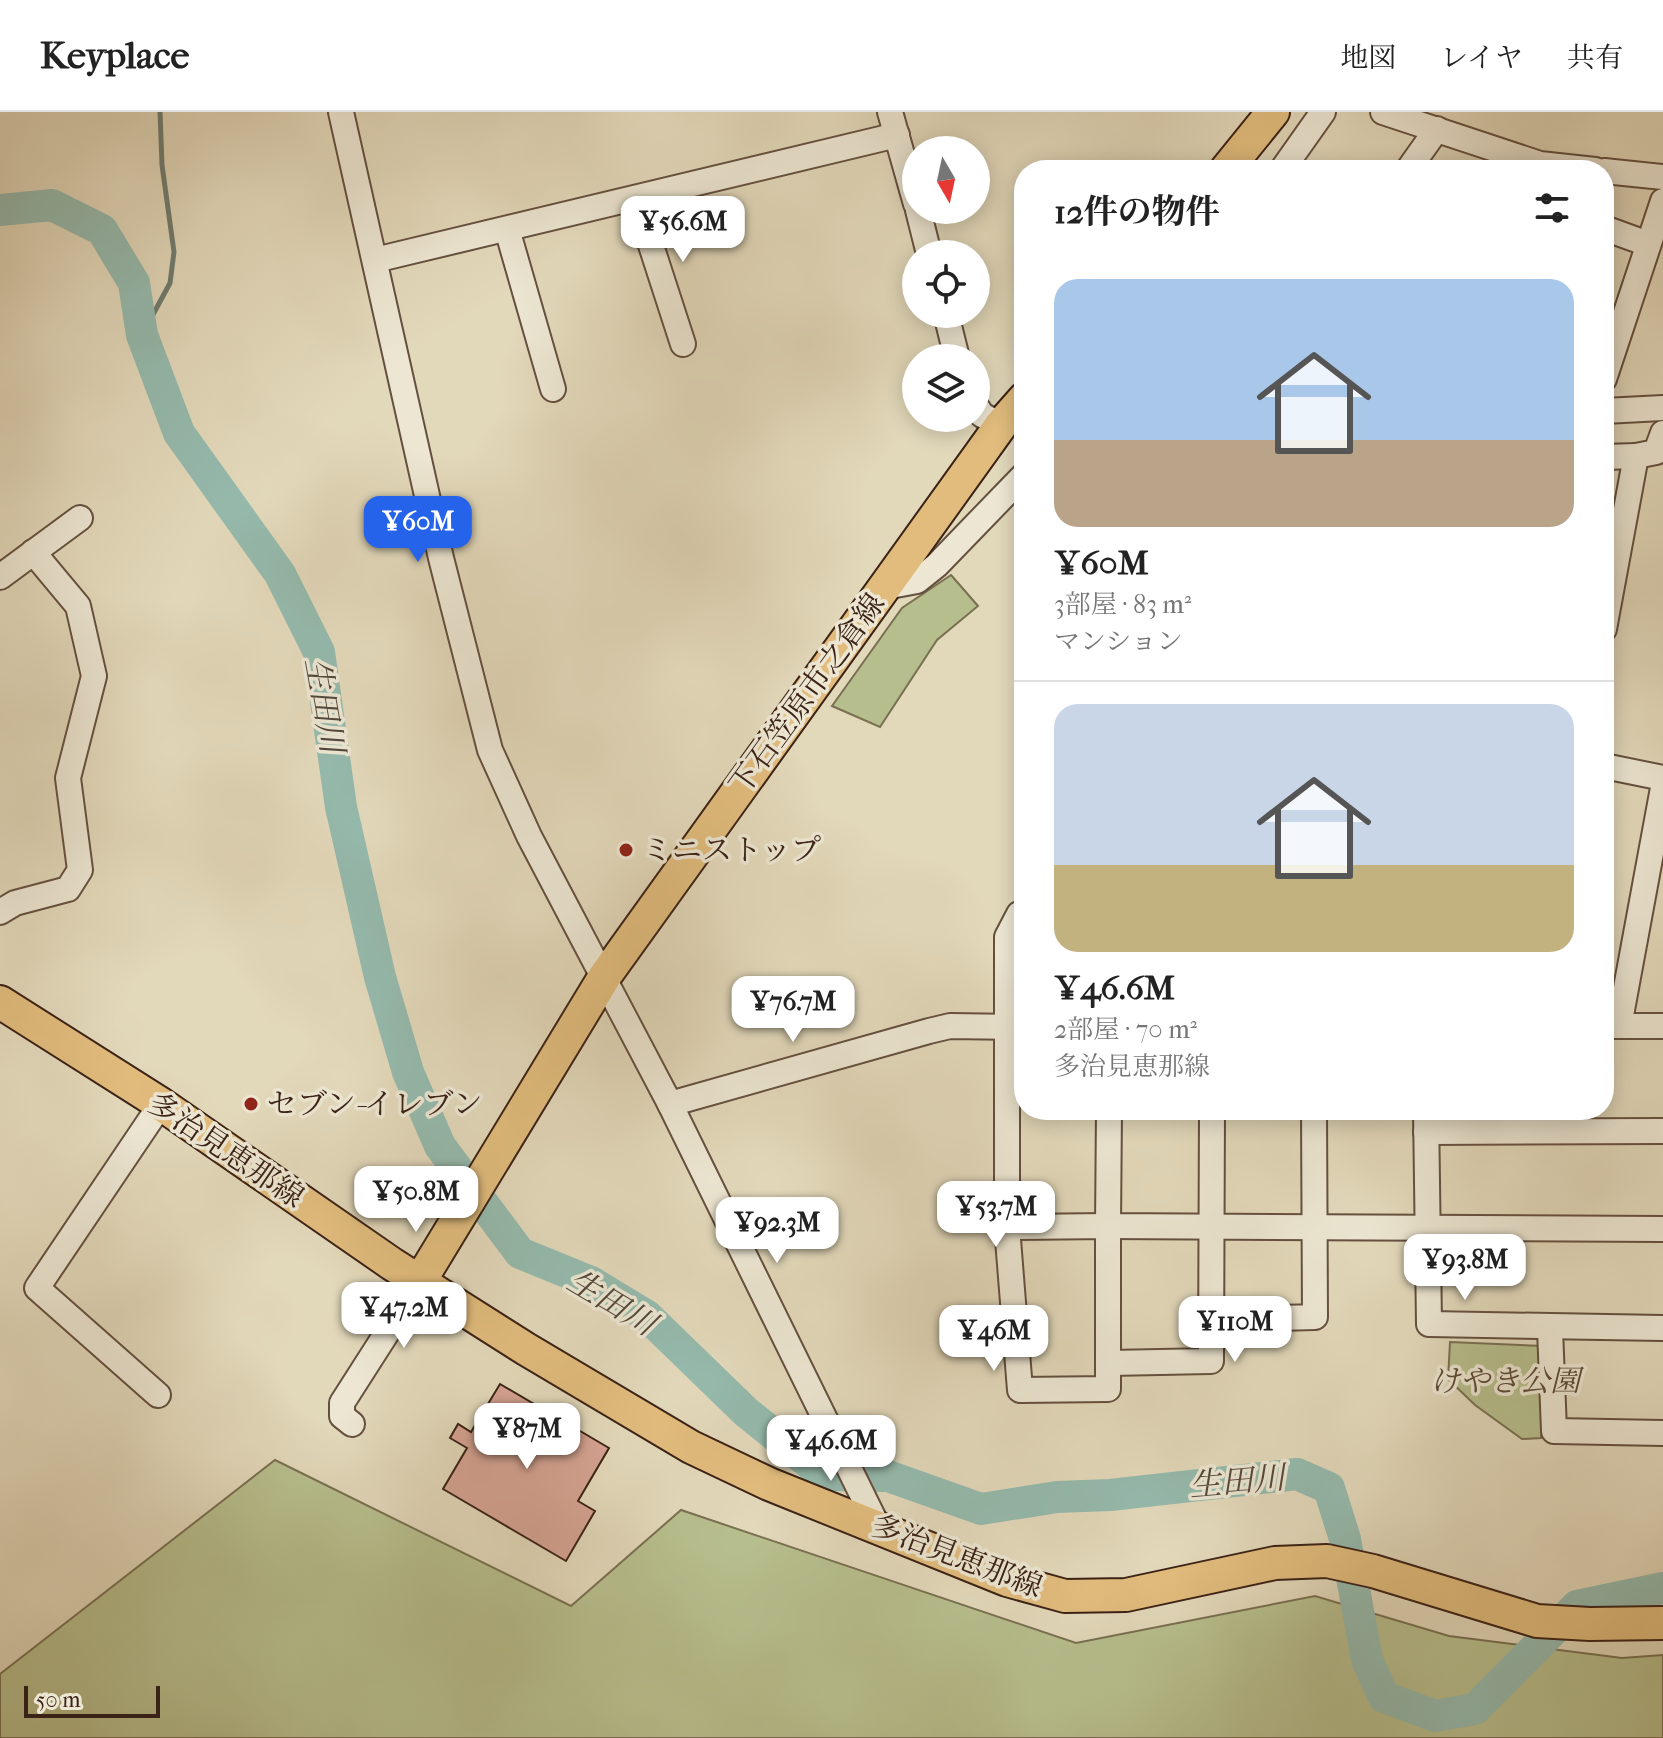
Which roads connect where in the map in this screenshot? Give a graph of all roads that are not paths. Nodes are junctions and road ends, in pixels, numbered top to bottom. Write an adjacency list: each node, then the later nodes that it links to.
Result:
1 (341, 112): 19 (street)
2 (1273, 112): 8 (main road)
3 (1323, 112): 9 (street)
4 (1383, 112): 6 (street)
5 (894, 124): 7 (street); 14 (street)
6 (1437, 129): 10 (street); 11 (street)
7 (902, 153)
8 (1234, 160)
9 (1289, 160)
10 (1415, 160)
11 (1519, 160)
12 (1614, 172): 13 (street)
13 (1663, 177)
14 (636, 199): 16 (street); 21 (street)
15 (1663, 201): 18 (street)
16 (507, 229): 19 (street); 22 (street)
17 (1614, 232): 18 (street)
18 (1648, 244): 20 (street)
19 (375, 260): 42 (street)
20 (1614, 320)
21 (683, 344)
22 (553, 389)
23 (1014, 403): 26 (main road, 下石笠原市之倉線)
24 (1663, 408): 25 (street)
25 (1614, 410)
26 (990, 414)
27 (978, 432): 36 (main road, 下石笠原市之倉線)
28 (1663, 433): 29 (street)
29 (1636, 456): 30 (street); 34 (street)
30 (1614, 457)
31 (1014, 485): 36 (street)
32 (80, 518): 33 (street)
33 (33, 552): 35 (street); 40 (street)
34 (1614, 575)
35 (0, 577)
36 (885, 587): 42 (main road, 下石笠原市之倉線)
37 (1614, 768): 38 (street)
38 (1663, 778)
39 (1663, 788): 45 (street)
40 (0, 912)
41 (1014, 924): 44 (street)
42 (605, 976): 51 (street); 63 (main road, 下石笠原市之倉線)
43 (0, 1002): 50 (main road, 多治見恵那線)
44 (1014, 1006)
45 (1614, 1012)
46 (1014, 1026): 51 (street)
47 (1614, 1026): 48 (street)
48 (1663, 1026)
49 (1014, 1071): 58 (street)
50 (161, 1104): 63 (main road, 多治見恵那線); 68 (street)
51 (670, 1104): 71 (street)
52 (1109, 1120): 57 (street)
53 (1212, 1120): 59 (street)
54 (1314, 1120): 60 (street)
55 (1426, 1121): 56 (street); 61 (street)
56 (1663, 1131)
57 (1108, 1226): 58 (street); 59 (street); 67 (street)
58 (1007, 1227): 67 (street)
59 (1212, 1227): 60 (street); 64 (street)
60 (1315, 1228): 61 (street); 64 (street)
61 (1428, 1229): 62 (street); 66 (street)
62 (1663, 1229)
63 (420, 1281): 69 (street); 71 (main road, 多治見恵那線)
64 (1211, 1320): 67 (street)
65 (1663, 1328): 66 (street)
66 (1550, 1329): 70 (street)
67 (1109, 1363)
68 (158, 1395)
69 (352, 1424)
70 (1663, 1433)
71 (878, 1527): 72 (main road, 多治見恵那線)
72 (1663, 1623)

